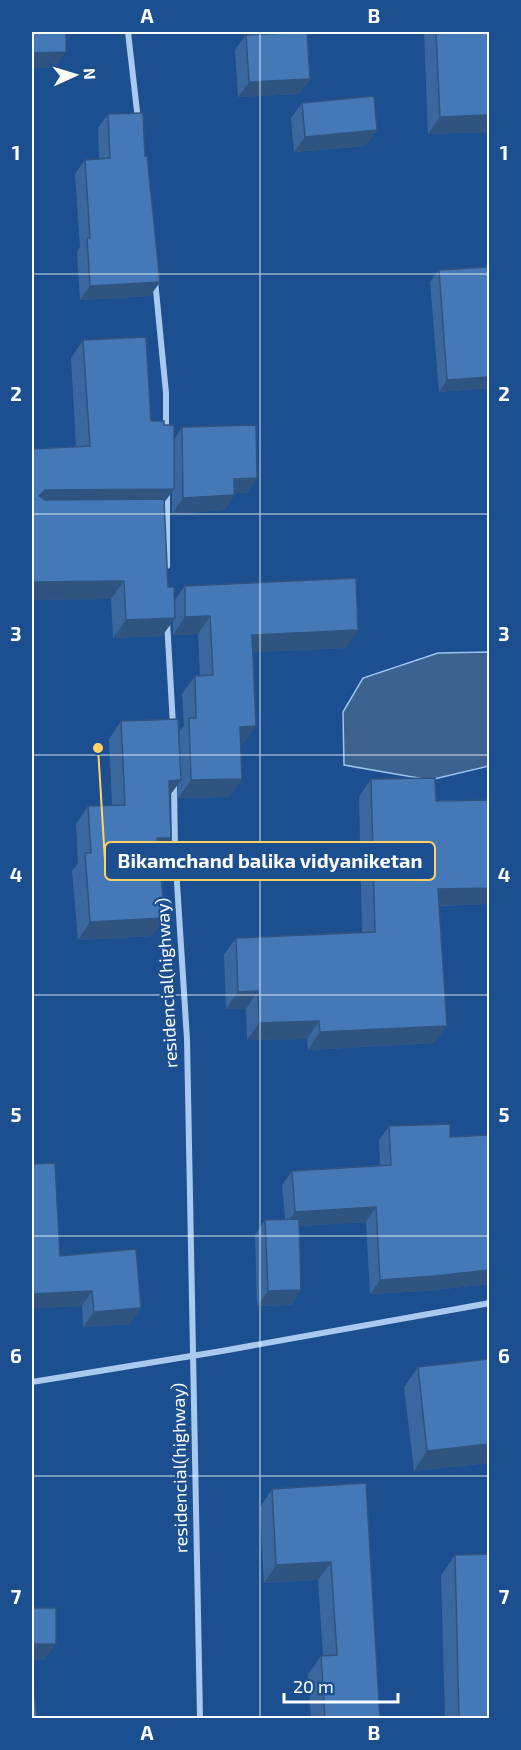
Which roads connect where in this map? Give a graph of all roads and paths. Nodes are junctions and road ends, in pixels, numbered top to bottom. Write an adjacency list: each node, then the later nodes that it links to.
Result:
1 (128, 32): 2 (street)
2 (138, 126)
3 (154, 277): 4 (street)
4 (166, 440)
5 (166, 488): 7 (street)
6 (155, 512): 7 (street)
7 (166, 512): 8 (street)
8 (167, 577)
9 (167, 609): 10 (street)
10 (173, 738)
11 (174, 772): 13 (street, residencial(highway))
12 (489, 1303): 13 (street)
13 (192, 1356): 14 (street); 15 (street, residencial(highway))
14 (32, 1382)
15 (200, 1719)

